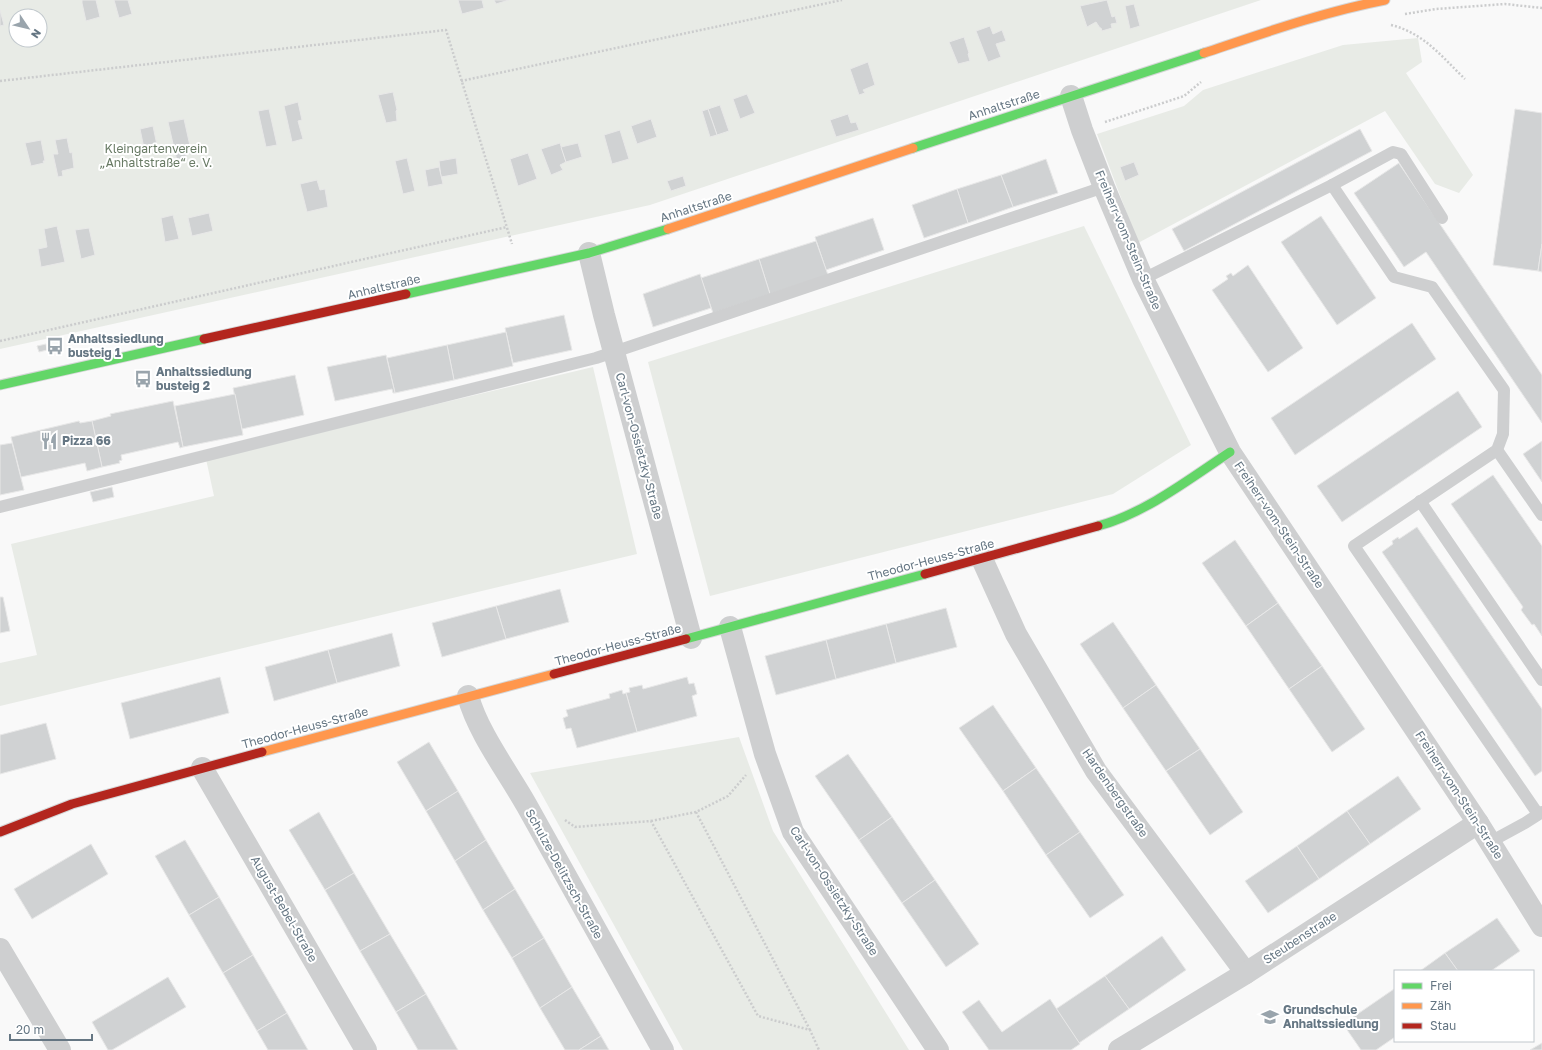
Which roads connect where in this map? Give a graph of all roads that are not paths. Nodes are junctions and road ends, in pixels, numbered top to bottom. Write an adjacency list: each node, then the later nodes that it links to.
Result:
1 (1385, 0): 2 (street, Anhaltstraße)
2 (1071, 96): 4 (street, Freiherr-vom-Stein-Straße); 6 (street, Anhaltstraße)
3 (1332, 185): 5 (lane); 7 (lane); 10 (lane)
4 (1104, 187): 7 (street, Freiherr-vom-Stein-Straße); 8 (lane)
5 (1442, 218)
6 (589, 253): 8 (street, Carl-von-Ossietzky-Straße); 9 (street, Anhaltstraße)
7 (1143, 279): 11 (street, Freiherr-vom-Stein-Straße)
8 (614, 351): 13 (lane); 17 (street, Carl-von-Ossietzky-Straße)
9 (0, 385)
10 (1497, 450): 12 (lane); 14 (lane)
11 (1230, 452): 15 (street, Theodor-Heuss-Straße); 22 (street, Freiherr-vom-Stein-Straße)
12 (1420, 501): 18 (lane); 21 (lane)
13 (0, 506)
14 (1542, 515)
15 (982, 559): 16 (street, Theodor-Heuss-Straße); 27 (street, Hardenbergstraße)
16 (730, 627): 17 (street, Theodor-Heuss-Straße); 31 (street, Carl-von-Ossietzky-Straße)
17 (691, 638): 19 (street, Theodor-Heuss-Straße)
18 (1542, 680)
19 (468, 696): 20 (street, Theodor-Heuss-Straße); 30 (street, Schulze-Delitzsch-Straße)
20 (202, 768): 23 (street, Theodor-Heuss-Straße); 29 (street, August-Bebel-Straße)
21 (1540, 813): 24 (lane)
22 (1478, 823): 24 (street, Freiherr-vom-Stein-Straße); 27 (street, Steubenstraße)
23 (0, 832)
24 (1490, 842): 25 (street, Freiherr-vom-Stein-Straße)
25 (1541, 923)
26 (0, 949): 28 (street)
27 (1246, 973): 32 (street, Steubenstraße)
28 (60, 1050)
29 (366, 1050)
30 (663, 1050)
31 (938, 1050)
32 (1119, 1050)

